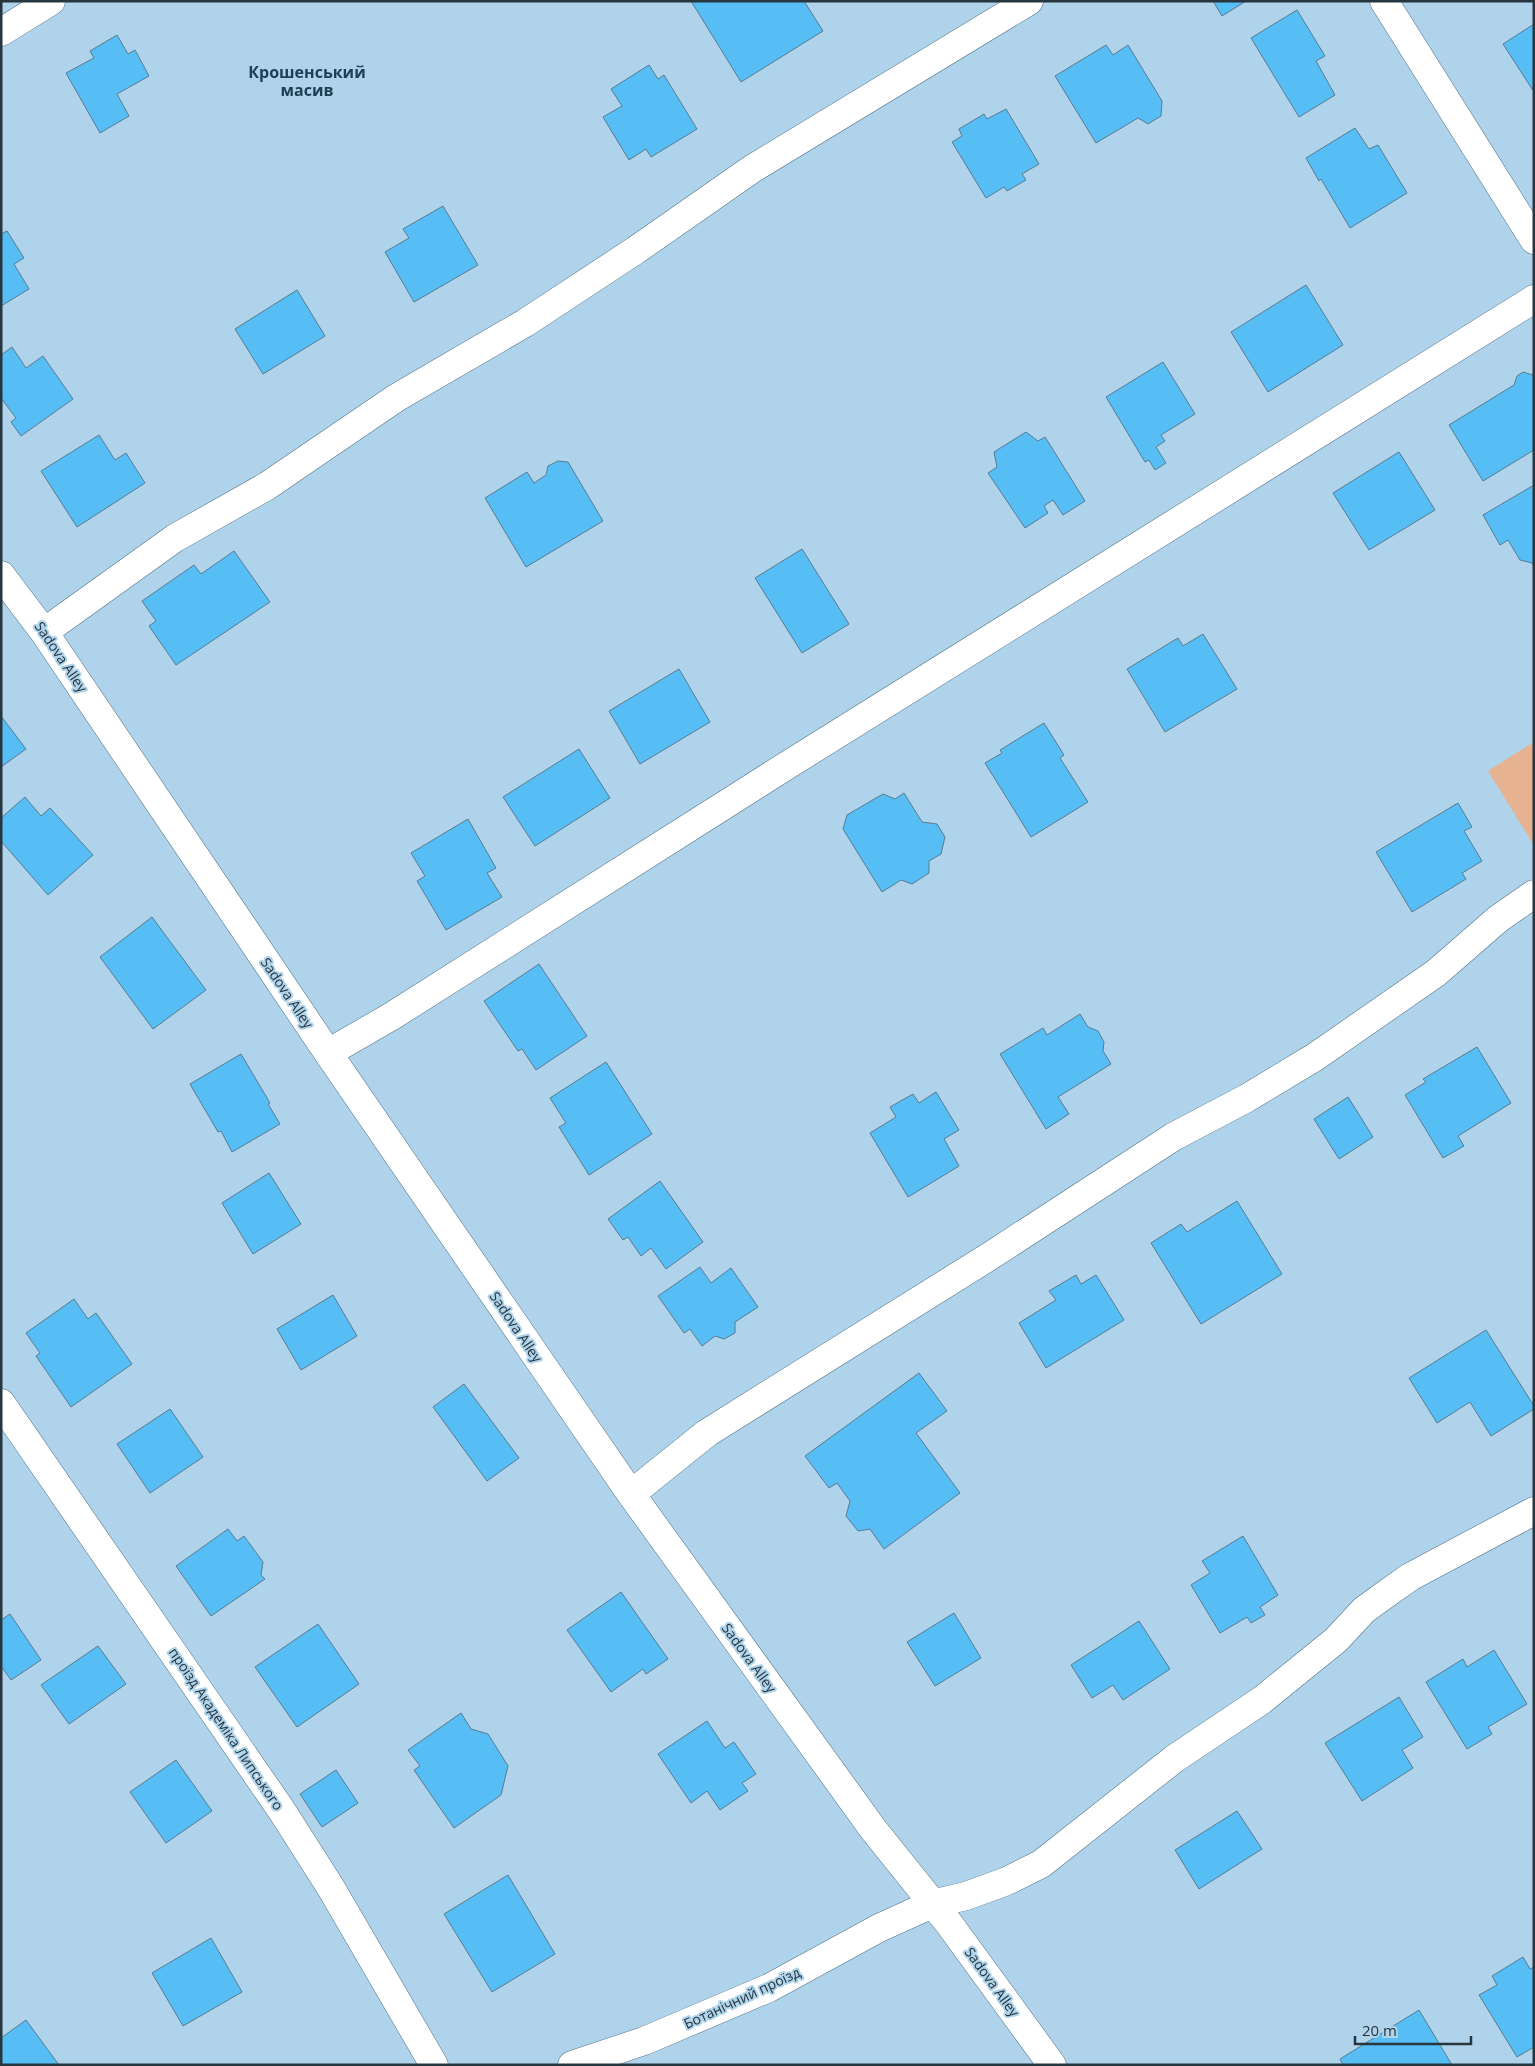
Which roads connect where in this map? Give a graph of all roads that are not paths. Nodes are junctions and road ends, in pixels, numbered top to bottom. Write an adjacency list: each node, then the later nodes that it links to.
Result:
1 (51, 1): 4 (street)
2 (1029, 1): 8 (street)
3 (1384, 1): 5 (street)
4 (1, 32)
5 (1534, 240)
6 (1534, 299): 10 (street)
7 (1, 574): 8 (street, Sadova Alley)
8 (44, 632): 10 (street, Sadova Alley)
9 (1534, 894): 12 (street)
10 (328, 1053): 12 (street, Sadova Alley)
11 (1, 1404): 15 (street, проїзд Академіка Липського)
12 (631, 1494): 14 (street, Sadova Alley)
13 (1534, 1511): 14 (street, Ботанічний проїзд)
14 (932, 1904): 16 (street, Ботанічний проїзд); 17 (street, Sadova Alley)
15 (434, 2065)
16 (572, 2065)
17 (1052, 2065)

